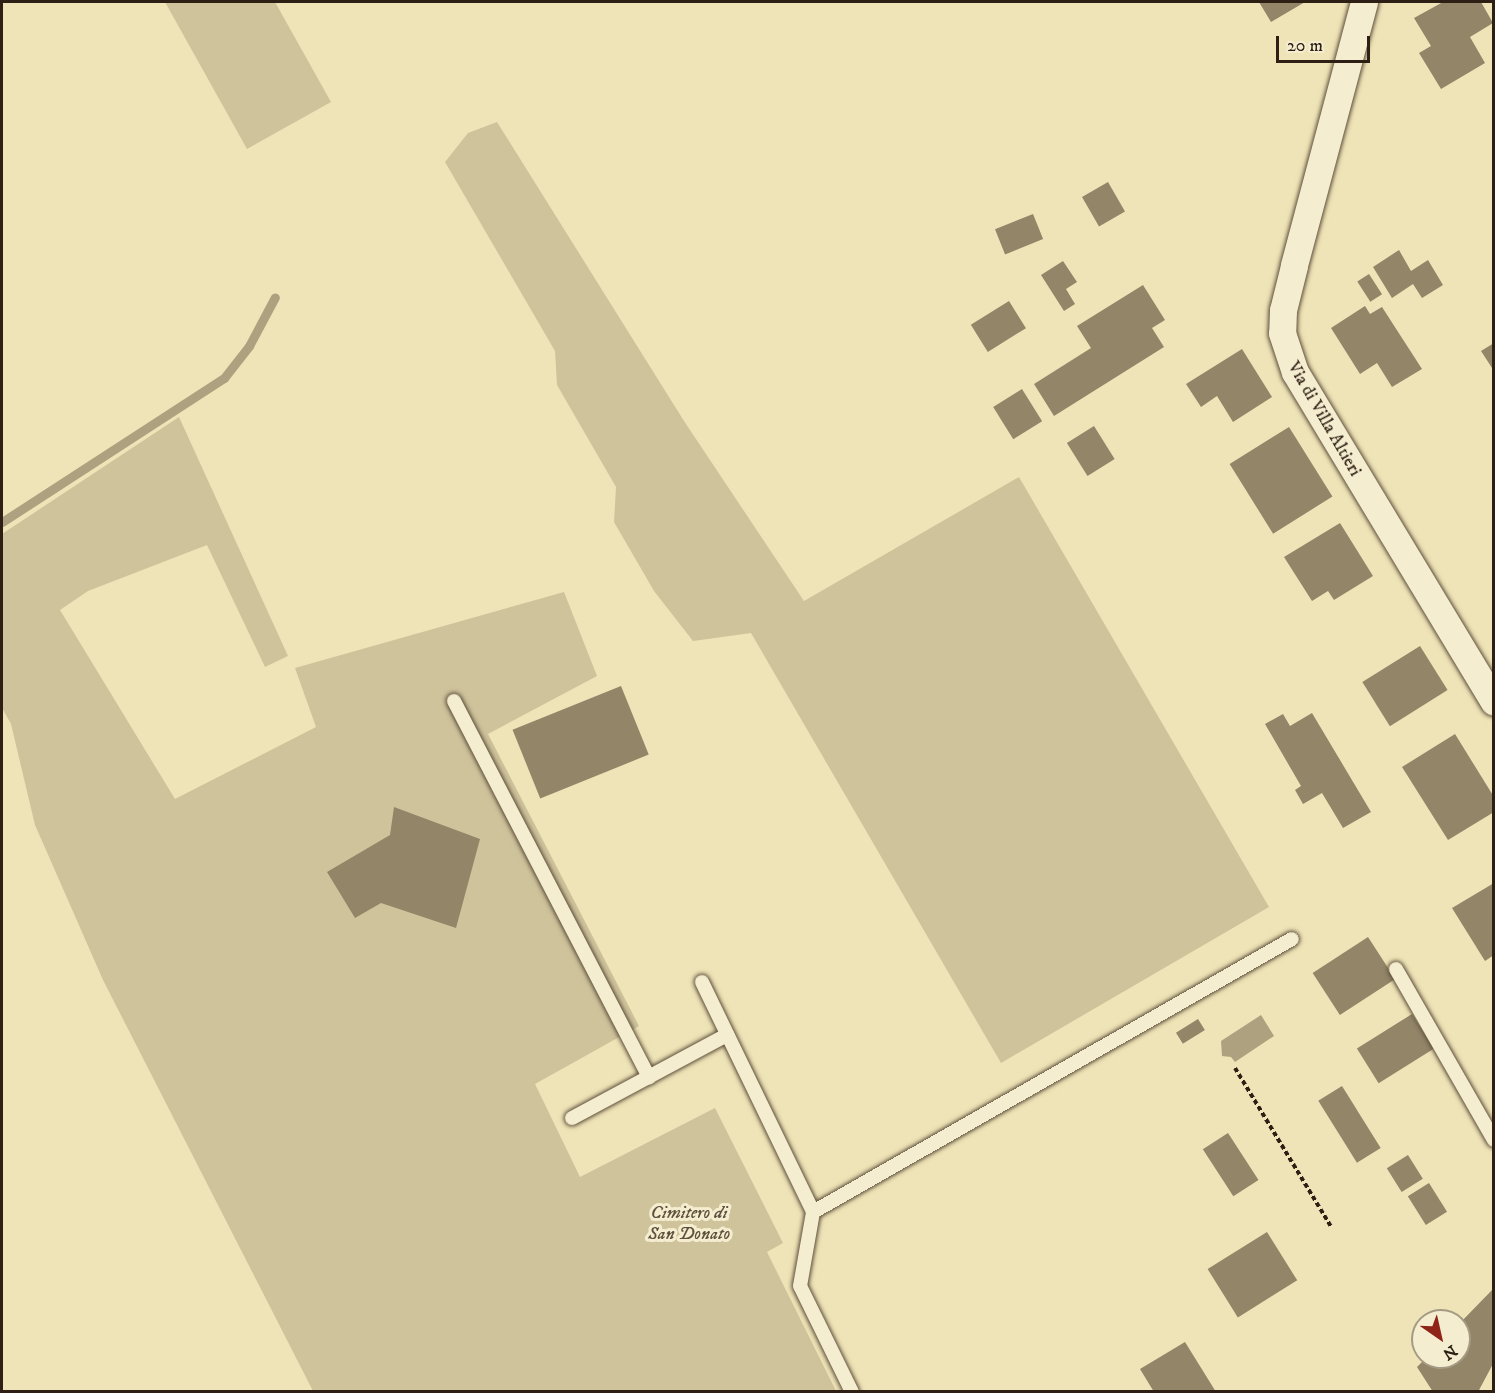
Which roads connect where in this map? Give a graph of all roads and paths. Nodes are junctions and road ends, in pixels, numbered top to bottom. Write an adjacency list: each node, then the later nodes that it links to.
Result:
1 (1364, 2): 3 (street, Via di Villa Altieri)
2 (454, 701): 9 (lane)
3 (1494, 702)
4 (1292, 939): 12 (lane)
5 (1396, 969): 11 (lane)
6 (702, 982): 7 (lane)
7 (727, 1035): 9 (lane); 12 (lane)
8 (1235, 1068): 13 (path)
9 (649, 1077): 10 (lane)
10 (572, 1118)
11 (1494, 1140)
12 (813, 1212): 14 (lane)
13 (1332, 1228)
14 (852, 1392)

